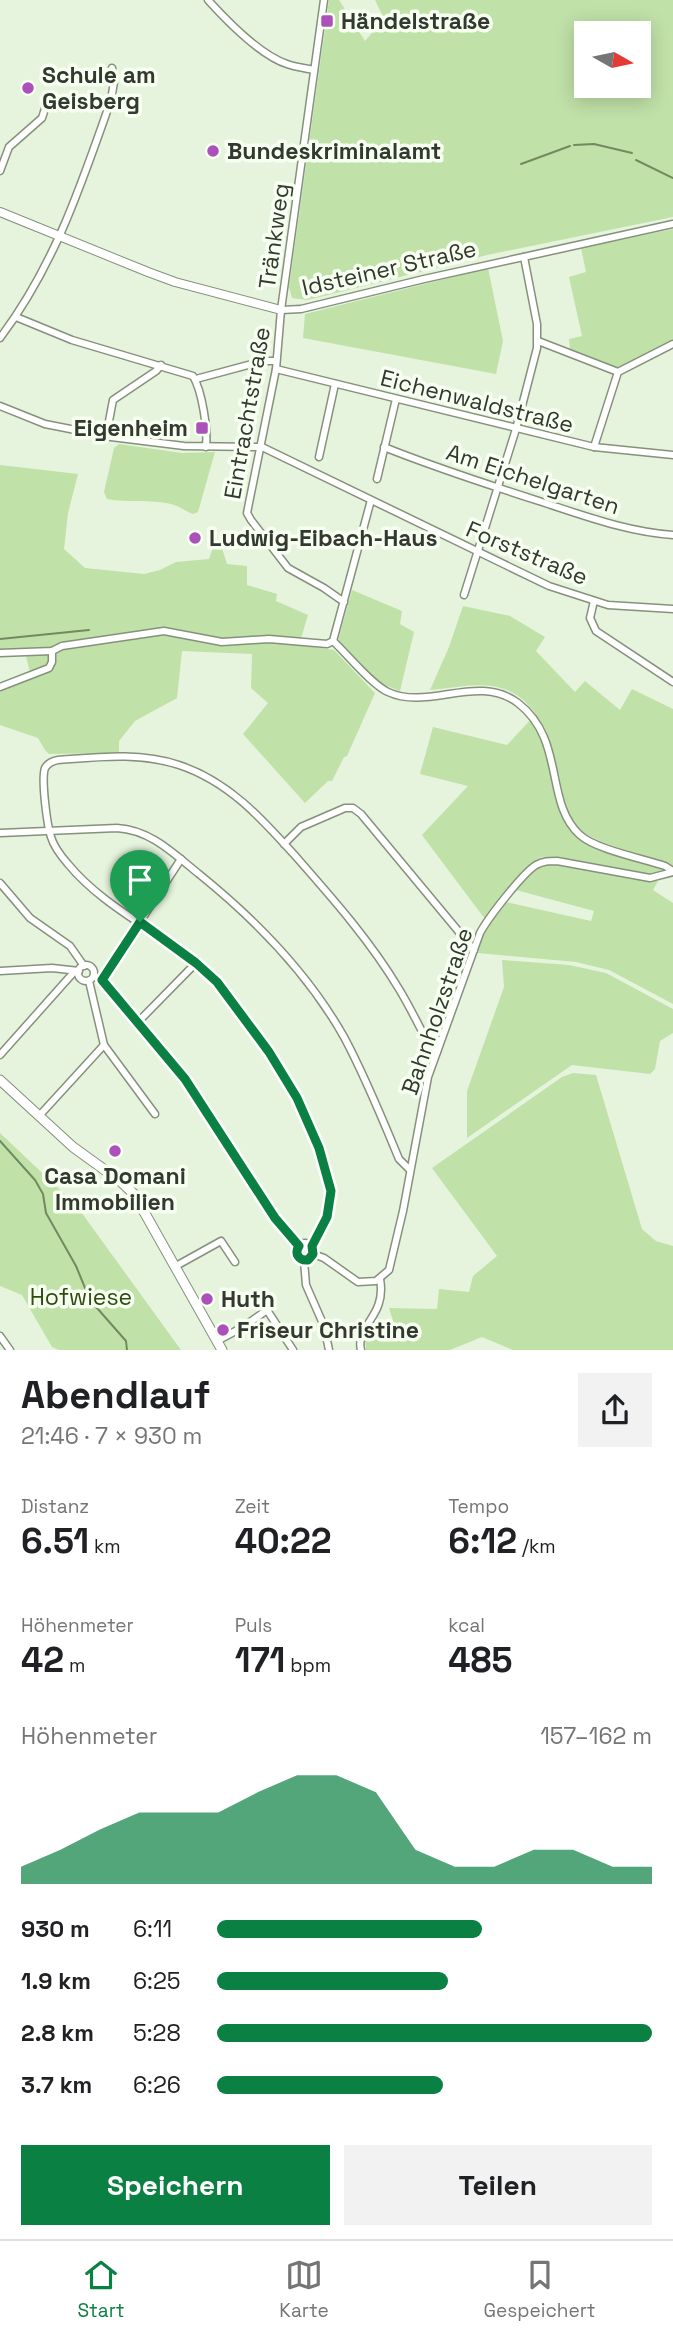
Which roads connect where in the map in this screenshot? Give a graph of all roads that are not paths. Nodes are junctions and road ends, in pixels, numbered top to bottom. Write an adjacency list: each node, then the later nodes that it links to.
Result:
1 (208, 0): 4 (street)
2 (324, 0): 4 (street, Tränkweg)
3 (112, 68): 9 (street)
4 (314, 70): 11 (street, Tränkweg)
5 (47, 102): 6 (street)
6 (0, 171)
7 (0, 212): 9 (street, Idsteiner Straße)
8 (673, 224): 10 (street, Idsteiner Straße)
9 (60, 237): 11 (street, Idsteiner Straße); 12 (street)
10 (524, 257): 11 (street, Idsteiner Straße); 14 (street)
11 (281, 310): 16 (street, Eintrachtstraße)
12 (16, 317): 13 (street); 17 (street)
13 (0, 338)
14 (538, 341): 19 (street); 24 (street)
15 (673, 344): 19 (street)
16 (276, 360): 18 (street, Eintrachtstraße); 20 (street)
17 (161, 365): 20 (street); 25 (street)
18 (276, 369): 21 (street, Eichenwaldstraße); 27 (street, Eintrachtstraße)
19 (618, 372): 29 (street)
20 (195, 379): 26 (street)
21 (335, 384): 22 (street, Eichenwaldstraße); 31 (street)
22 (396, 399): 24 (street, Eichenwaldstraße); 28 (street)
23 (0, 406): 25 (street)
24 (516, 429): 29 (street, Eichenwaldstraße); 33 (street)
25 (106, 436): 26 (street)
26 (206, 447): 27 (street)
27 (262, 447): 34 (street, Forststraße); 39 (street, Eintrachtstraße)
28 (384, 447): 32 (street); 33 (street, Am Eichelgarten)
29 (594, 447): 30 (street, Eichenwaldstraße)
30 (673, 455)
31 (319, 457)
32 (377, 479)
33 (497, 488): 35 (street, Am Eichelgarten); 36 (street)
34 (371, 500): 36 (street, Forststraße); 39 (street)
35 (673, 535)
36 (477, 553): 37 (street); 38 (street, Forststraße)
37 (464, 595)
38 (594, 601): 40 (street, Forststraße); 44 (street)
39 (344, 602): 41 (street)
40 (673, 609)
41 (333, 641): 42 (street); 50 (street)
42 (52, 650): 43 (street); 45 (street)
43 (0, 653)
44 (673, 682)
45 (0, 687)
46 (49, 830): 47 (street); 48 (street); 49 (street); 52 (street)
47 (0, 832)
48 (284, 844): 53 (street); 61 (street)
49 (181, 859): 52 (street); 66 (street)
50 (673, 871): 53 (street, Bahnholzstraße)
51 (0, 883): 55 (street)
52 (140, 922): 54 (street); 58 (street)
53 (474, 950): 61 (street, Bahnholzstraße)
54 (196, 963): 59 (street); 68 (street)
55 (79, 970): 56 (street); 57 (street); 57 (street); 62 (street)
56 (0, 971)
57 (92, 979): 58 (street); 60 (street)
58 (102, 980): 59 (street)
59 (138, 1022): 67 (street)
60 (104, 1045): 64 (street); 65 (street)
61 (437, 1052): 66 (street, Bahnholzstraße)
62 (0, 1055)
63 (0, 1080): 65 (main road)
64 (155, 1114)
65 (39, 1116): 71 (main road)
66 (410, 1170): 72 (street, Bahnholzstraße)
67 (299, 1246): 68 (street); 69 (street)
68 (312, 1250): 69 (street); 72 (street)
69 (304, 1261): 78 (street)
70 (235, 1262): 71 (street)
71 (176, 1266): 74 (main road)
72 (380, 1279): 79 (street, Bahnholzstraße)
73 (0, 1337): 75 (street)
74 (217, 1340): 76 (main road); 77 (street)
75 (10, 1350)
76 (222, 1350)
77 (293, 1350)
78 (329, 1350)
79 (361, 1350)

